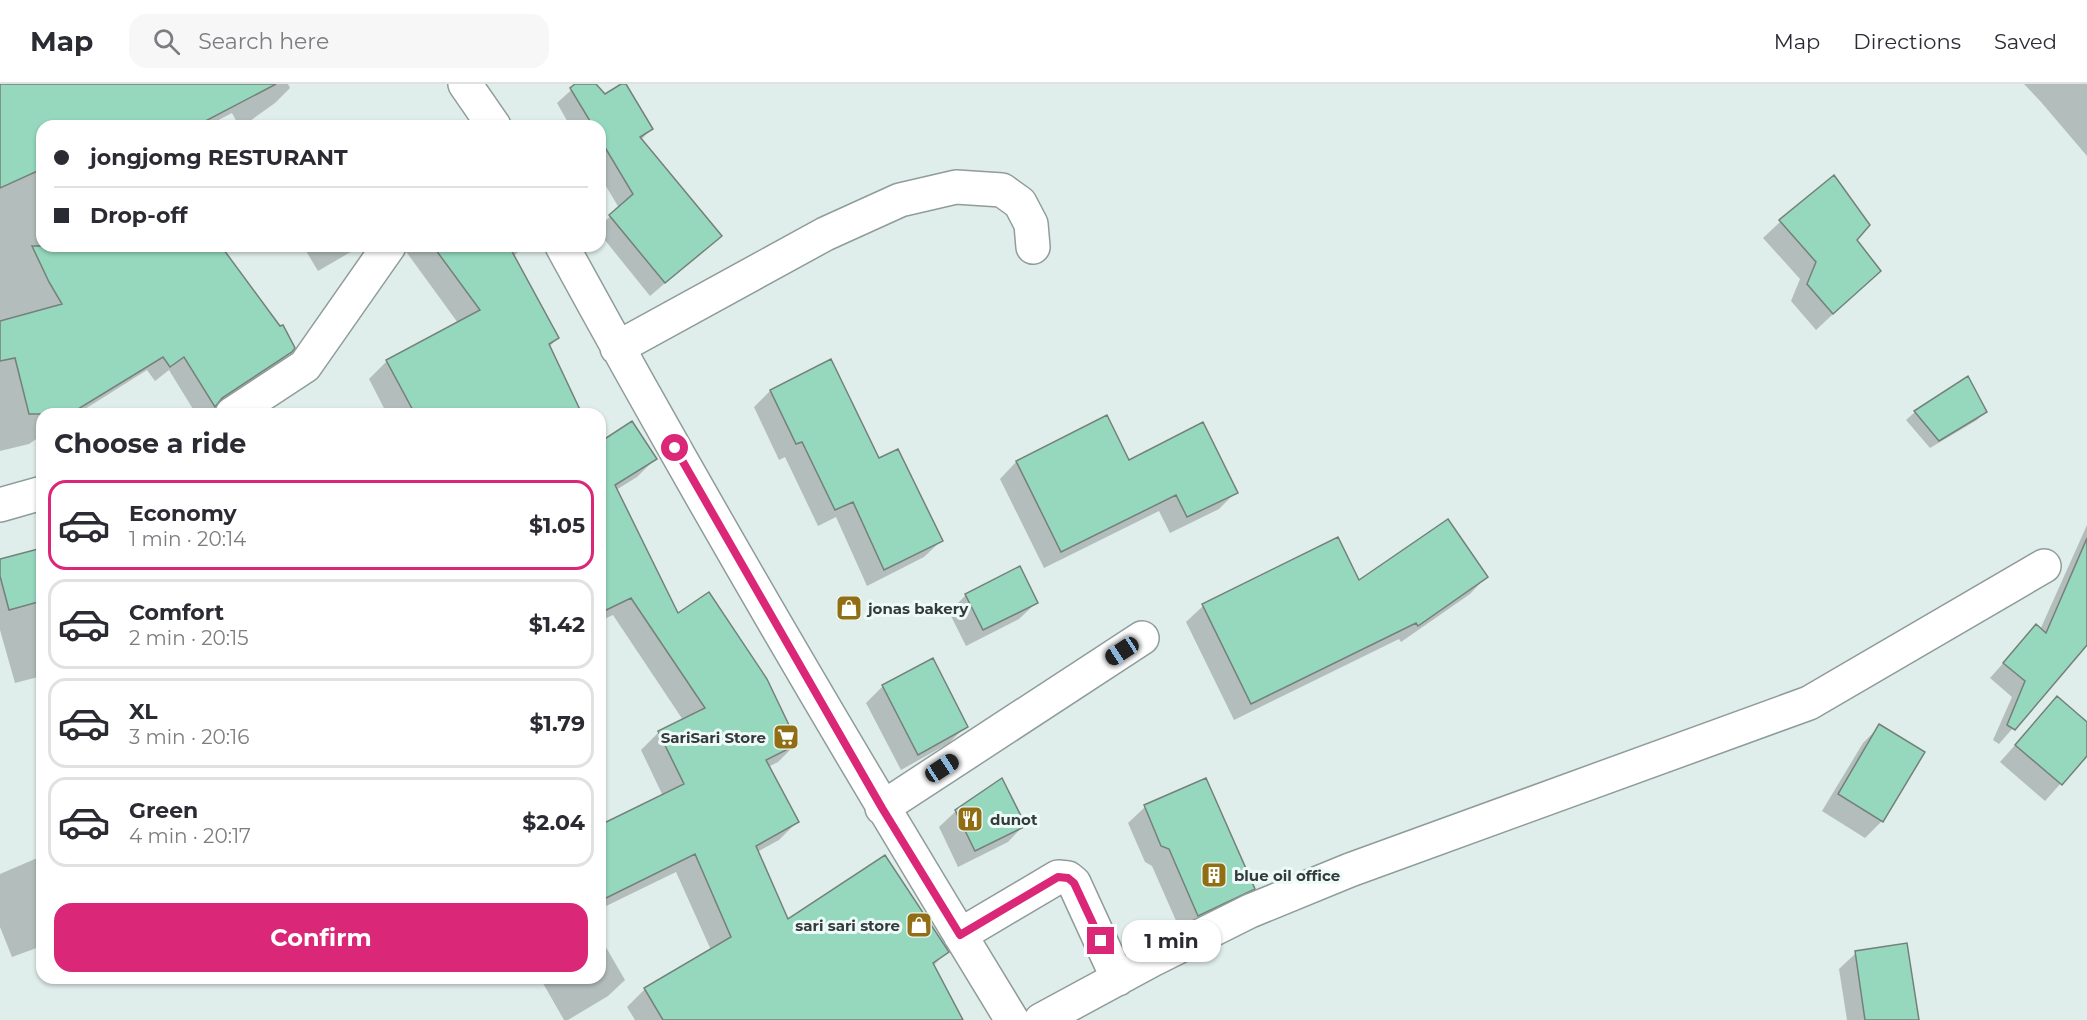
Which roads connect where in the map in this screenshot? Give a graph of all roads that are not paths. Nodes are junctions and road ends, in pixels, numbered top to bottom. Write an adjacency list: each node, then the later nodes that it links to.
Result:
1 (465, 84): 2 (street)
2 (490, 120)
3 (1033, 247): 6 (street)
4 (385, 252): 7 (street)
5 (565, 252): 6 (street)
6 (617, 348): 12 (street)
7 (241, 408)
8 (36, 495): 9 (street)
9 (0, 505)
10 (2044, 566): 14 (street)
11 (1142, 638): 12 (street)
12 (882, 808): 13 (street)
13 (960, 935): 14 (street); 15 (street)
14 (1118, 979): 16 (street)
15 (1012, 1020)
16 (1041, 1020)

